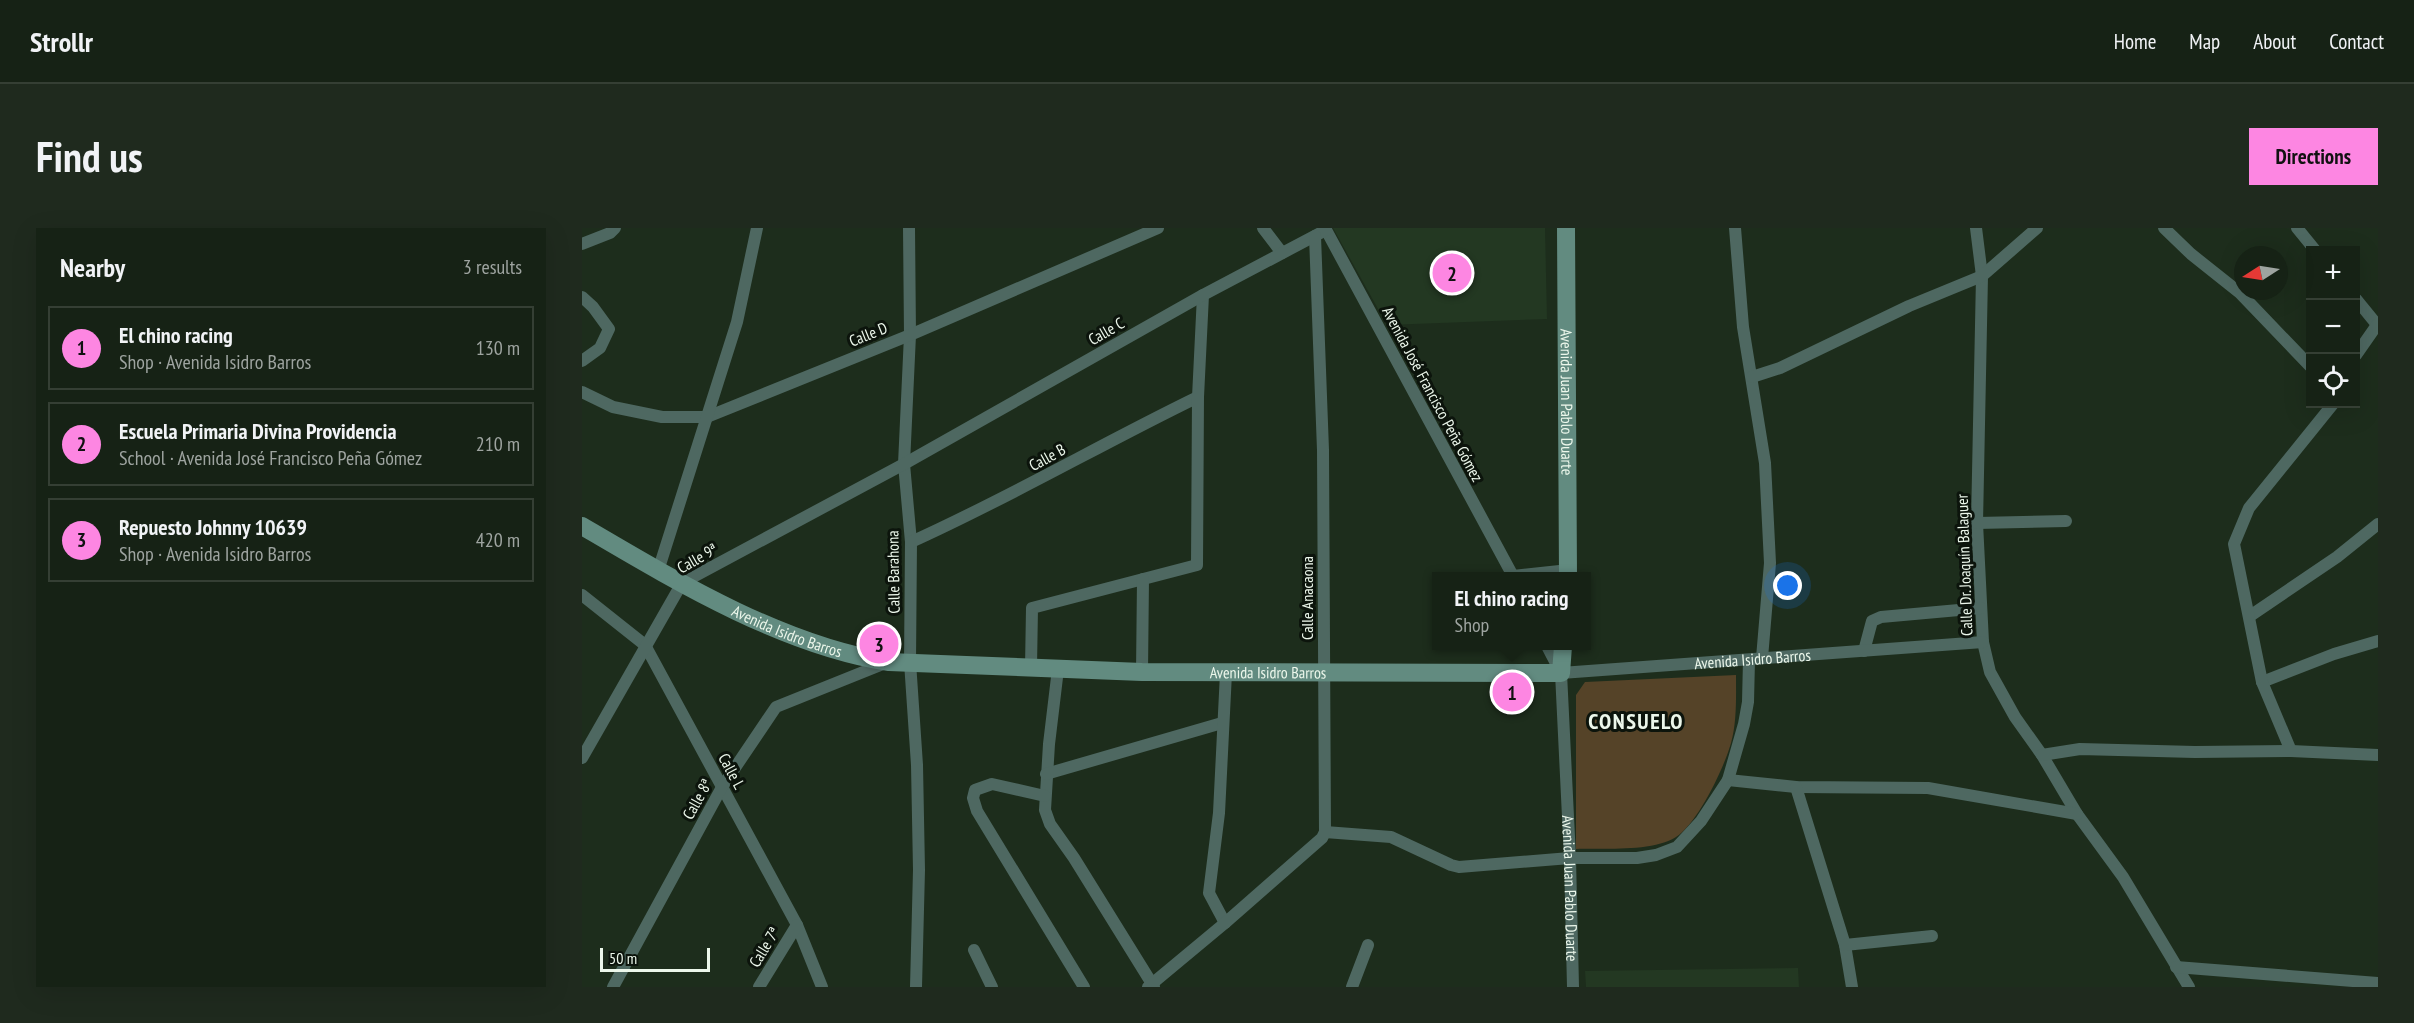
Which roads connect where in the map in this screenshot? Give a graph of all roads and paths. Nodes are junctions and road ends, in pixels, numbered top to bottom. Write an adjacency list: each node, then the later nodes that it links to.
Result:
1 (615, 228): 14 (street)
2 (756, 228): 30 (street)
3 (909, 228): 22 (street, Calle Barahona)
4 (1158, 228): 22 (street, Calle D)
5 (1263, 228): 16 (street)
6 (1566, 228): 39 (street, Avenida Juan Pablo Duarte)
7 (1735, 228): 26 (street)
8 (1976, 228): 17 (street, Calle Dr. Joaquín Balaguer)
9 (2037, 228): 17 (street)
10 (2164, 228): 25 (street)
11 (2297, 228): 15 (street)
12 (1326, 229): 13 (street, Calle C); 38 (street, Avenida José Francisco Peña Gómez)
13 (1315, 237): 16 (street, Calle C); 59 (street, Calle Anacaona)
14 (582, 244)
15 (2312, 246)
16 (1282, 253): 18 (street, Calle C)
17 (1982, 276): 26 (street); 33 (street, Calle Dr. Joaquín Balaguer)
18 (1203, 295): 28 (street); 31 (street, Calle C)
19 (582, 297): 24 (street)
20 (2356, 300): 21 (street)
21 (2377, 326): 23 (street)
22 (910, 335): 30 (street, Calle D); 31 (street, Calle Barahona)
23 (2356, 354)
24 (582, 361)
25 (2306, 362)
26 (1752, 377): 51 (street)
27 (582, 392): 30 (street, Calle D)
28 (1198, 397): 36 (street, Calle B); 40 (street)
29 (2330, 408): 44 (street)
30 (707, 417): 37 (street)
31 (904, 464): 36 (street, Calle Barahona); 41 (street, Calle 9ª)
32 (2066, 521): 33 (street)
33 (1977, 523): 43 (street, Calle Dr. Joaquín Balaguer)
34 (2378, 524): 44 (street)
35 (582, 526): 37 (street, Avenida Isidro Barros)
36 (911, 542): 54 (street, Calle Barahona)
37 (658, 571): 41 (street, Avenida Isidro Barros)
38 (1511, 572)
39 (1569, 572)
40 (1143, 579): 55 (street); 57 (street)
41 (682, 583): 47 (street, Calle 9ª); 53 (street, Avenida Isidro Barros)
42 (582, 595): 47 (street, Calle L)
43 (1981, 608): 46 (street, Calle Dr. Joaquín Balaguer); 50 (street)
44 (2250, 616): 61 (street)
45 (2378, 641): 61 (street)
46 (1983, 642): 50 (street, Avenida Isidro Barros); 64 (street, Calle Dr. Joaquín Balaguer)
47 (645, 645): 66 (street, Calle 9ª); 69 (street, Calle L)
48 (1550, 650): 60 (street)
49 (1563, 650): 60 (street, Avenida Juan Pablo Duarte)
50 (1864, 651): 51 (street, Avenida Isidro Barros)
51 (1762, 658): 52 (street, Avenida Isidro Barros)
52 (1749, 660): 60 (street, Avenida Isidro Barros); 68 (street)
53 (889, 662): 54 (street, Avenida Isidro Barros); 69 (street, Calle 8ª)
54 (910, 662): 55 (street, Avenida Isidro Barros); 87 (street, Calle Barahona)
55 (1031, 667): 56 (street, Avenida Isidro Barros)
56 (1058, 669): 57 (street, Avenida Isidro Barros); 67 (street)
57 (1142, 672): 58 (street, Avenida Isidro Barros)
58 (1226, 673): 59 (street, Avenida Isidro Barros); 62 (street)
59 (1323, 673): 60 (street, Avenida Isidro Barros); 73 (street, Calle Anacaona)
60 (1561, 673): 74 (street, Avenida Juan Pablo Duarte)
61 (2262, 682): 63 (street)
62 (1222, 723): 67 (street); 75 (street)
63 (2291, 751): 64 (street); 65 (street)
64 (2042, 755): 72 (street, Calle Dr. Joaquín Balaguer)
65 (2378, 755)
66 (582, 758)
67 (1047, 774): 71 (street)
68 (1728, 780): 70 (street); 74 (street)
69 (722, 787): 76 (street, Calle L); 84 (street, Calle 8ª)
70 (1796, 787): 72 (street); 79 (street)
71 (1045, 796): 83 (street); 89 (street)
72 (2077, 814): 81 (street, Calle Dr. Joaquín Balaguer)
73 (1325, 832): 74 (street); 75 (street)
74 (1570, 858): 91 (street, Avenida Juan Pablo Duarte)
75 (1225, 923): 83 (street)
76 (796, 925): 85 (street, Calle 7ª); 86 (street, Calle L)
77 (1932, 936): 79 (street)
78 (1368, 945): 90 (street)
79 (1845, 945): 92 (street)
80 (974, 950): 88 (street)
81 (2176, 967): 82 (street); 93 (street, Calle Dr. Joaquín Balaguer)
82 (2378, 982)
83 (1151, 986)
84 (613, 987)
85 (759, 987)
86 (822, 987)
87 (916, 987)
88 (992, 987)
89 (1084, 987)
90 (1352, 987)
91 (1573, 987)
92 (1852, 987)
93 (2189, 987)

